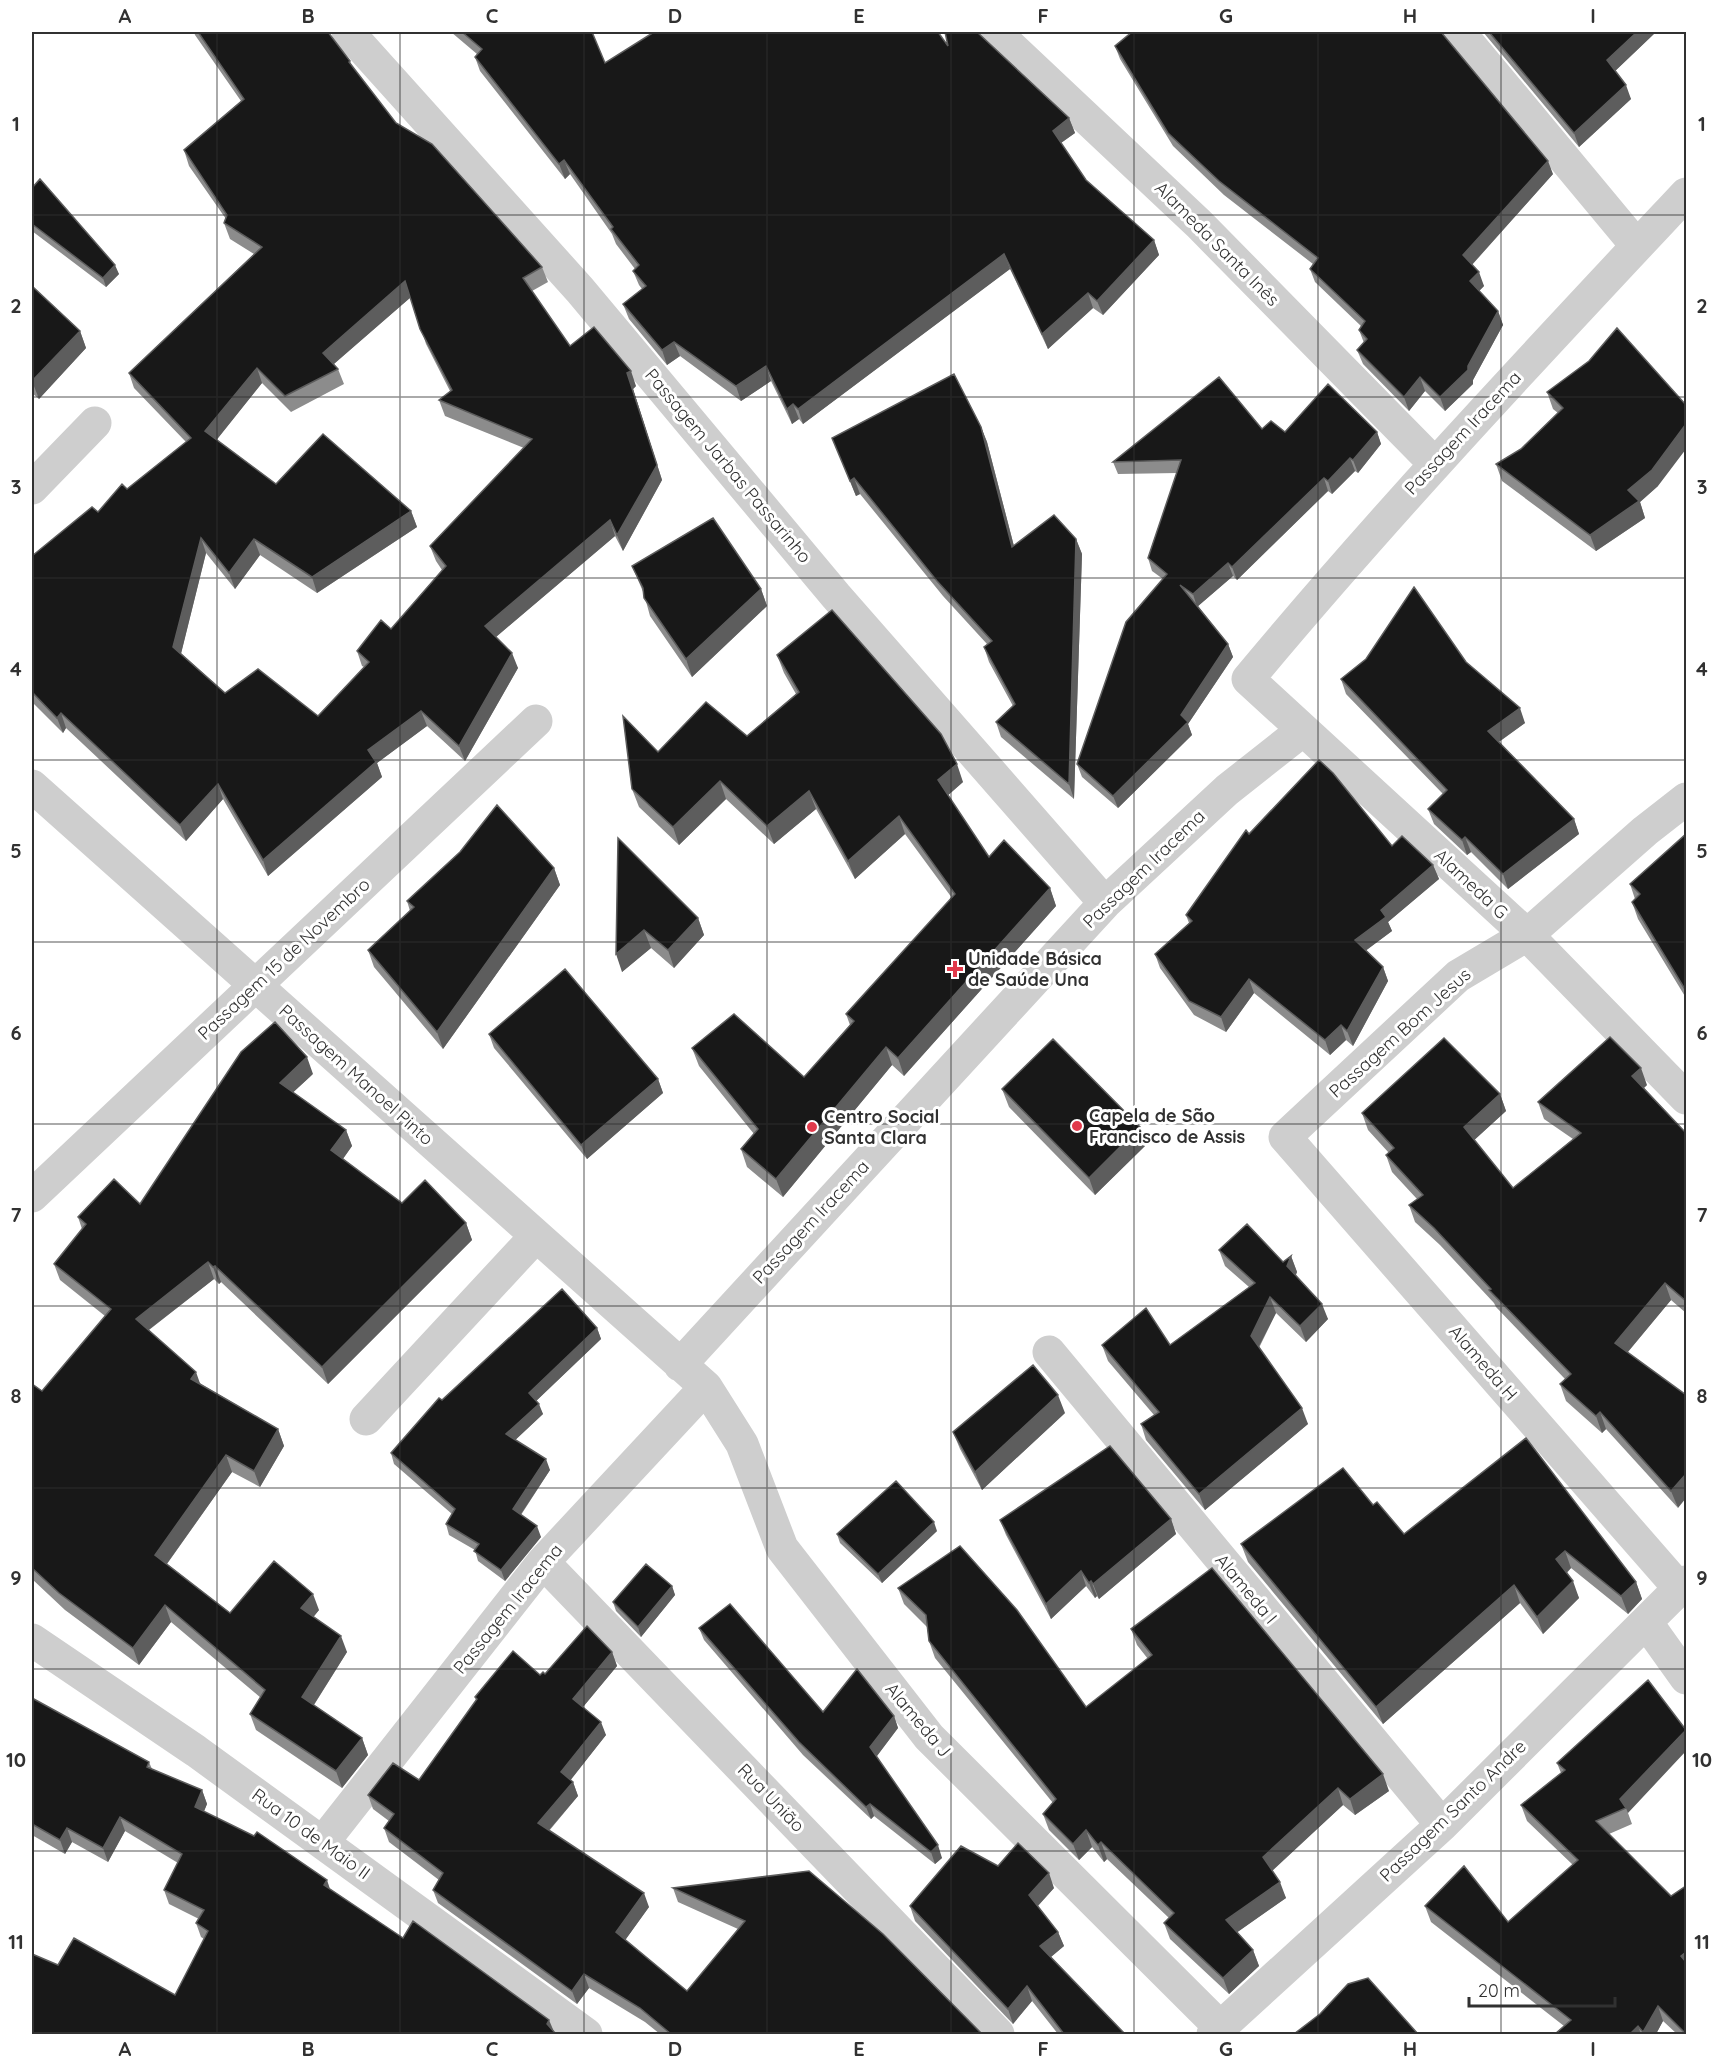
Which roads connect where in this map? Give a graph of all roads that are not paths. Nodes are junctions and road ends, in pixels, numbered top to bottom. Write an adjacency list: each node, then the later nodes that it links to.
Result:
1 (348, 32): 14 (street, Passagem Jarbas Passarinho)
2 (995, 32): 7 (street, Alameda Santa Inês)
3 (1459, 32): 5 (street)
4 (1686, 194): 5 (street, Passagem Iracema)
5 (1637, 246): 7 (street, Passagem Iracema)
6 (95, 423): 8 (street)
7 (1434, 463): 9 (street, Passagem Iracema)
8 (32, 488)
9 (1248, 679): 11 (street, Alameda G)
10 (536, 721): 16 (street, Passagem 15 de Novembro)
11 (1303, 730): 14 (street, Passagem Iracema); 15 (street, Alameda G)
12 (32, 786): 16 (street, Passagem Manoel Pinto)
13 (1686, 799): 15 (street, Passagem Bom Jesus)
14 (1105, 903): 22 (street, Passagem Iracema)
15 (1527, 935): 17 (street, Alameda G); 18 (street, Passagem Bom Jesus)
16 (255, 986): 19 (street, Passagem 15 de Novembro); 20 (street, Passagem Manoel Pinto)
17 (1686, 1098)
18 (1285, 1137): 26 (street, Alameda H)
19 (32, 1197)
20 (536, 1236): 22 (street, Passagem Manoel Pinto); 24 (street)
21 (1049, 1352): 30 (street, Alameda I)
22 (680, 1365): 23 (street, Alameda J)
23 (706, 1387): 25 (street, Passagem Iracema); 32 (street, Alameda J)
24 (366, 1419)
25 (543, 1562): 31 (street, Passagem Iracema); 34 (street, Rua União)
26 (1683, 1585): 27 (street, Passagem Santo Andre)
27 (1646, 1622): 29 (street); 30 (street, Passagem Santo Andre)
28 (32, 1640): 31 (street, Rua 10 de Maio II)
29 (1686, 1677)
30 (1442, 1825): 32 (street, Passagem Santo Andre)
31 (323, 1842): 33 (street, Rua 10 de Maio II)
32 (1217, 2031)
33 (586, 2034)
34 (998, 2034)

